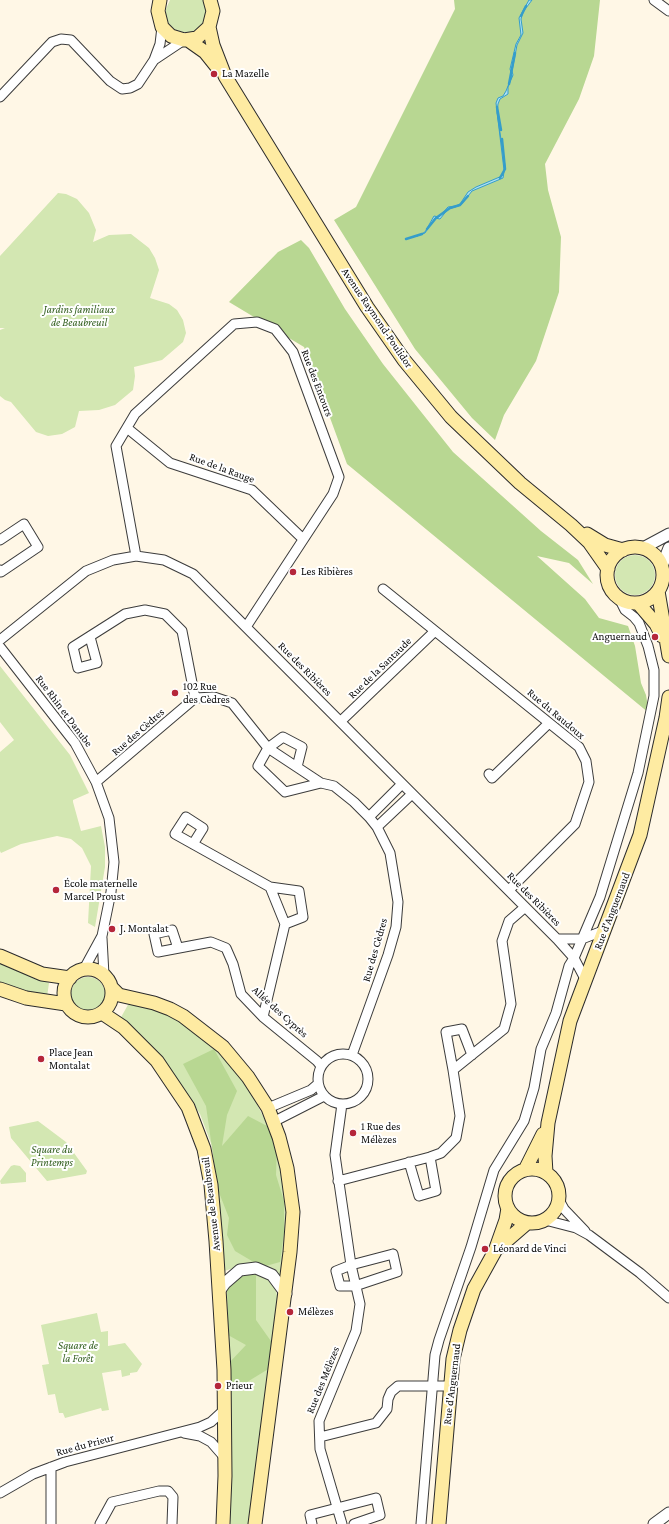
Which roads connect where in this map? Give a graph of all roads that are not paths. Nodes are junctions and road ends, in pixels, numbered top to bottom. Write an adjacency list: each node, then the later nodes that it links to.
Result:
1 (210, 0): 6 (main road)
2 (654, 0): 4 (street)
3 (159, 1): 5 (main road)
4 (669, 11)
5 (162, 27): 7 (main road, Avenue Raymond-Poulidor); 8 (street)
6 (209, 27): 7 (main road); 9 (main road, Avenue Raymond-Poulidor)
7 (186, 40): 8 (street); 9 (main road, Avenue Raymond-Poulidor)
8 (154, 60): 10 (street)
9 (225, 76): 12 (main road, Avenue Raymond-Poulidor)
10 (0, 97)
11 (127, 428): 14 (street, Rue de la Rauge); 14 (street, Rue des Entours); 19 (street, Rue des Entours)
12 (571, 525): 18 (main road, Avenue Raymond-Poulidor); 21 (main road, Avenue Raymond-Poulidor)
13 (669, 534): 16 (street)
14 (303, 539): 27 (street, Rue des Entours)
15 (0, 540): 22 (street)
16 (644, 548): 18 (main road); 20 (main road)
17 (669, 548): 20 (street)
18 (623, 550): 21 (main road)
19 (136, 556): 27 (street, Rue des Ribières); 30 (street, Rue des Ribières)
20 (662, 566): 24 (main road)
21 (608, 569): 25 (main road)
22 (0, 570)
23 (383, 589): 28 (street, Rue du Raudoux)
24 (658, 591): 26 (main road); 32 (main road)
25 (619, 598): 26 (main road); 55 (street)
26 (638, 603): 32 (main road)
27 (246, 627): 36 (street, Rue des Ribières)
28 (435, 631): 36 (street, Rue de la Santaude); 37 (street, Rue du Raudoux)
29 (90, 637): 34 (street)
30 (0, 640)
31 (0, 647): 41 (street, Rue Rhin et Danube)
32 (668, 652)
33 (669, 697): 35 (main road, Rue d'Anguernaud)
34 (195, 698): 38 (street, Rue des Cèdres); 41 (street, Rue des Cèdres)
35 (668, 718): 52 (main road, Rue d'Anguernaud)
36 (341, 722): 43 (street, Rue des Ribières)
37 (549, 723): 40 (street); 49 (street, Rue du Raudoux)
38 (268, 748): 39 (street, Rue des Cèdres); 39 (street); 42 (street)
39 (297, 767): 42 (street, Rue des Cèdres)
40 (489, 774)
41 (96, 782): 53 (street, Rue Rhin et Danube)
42 (321, 782): 45 (street, Rue des Cèdres)
43 (402, 784): 44 (street, Rue des Ribières); 45 (street)
44 (412, 794): 46 (street); 49 (street, Rue des Ribières)
45 (368, 817): 46 (street, Rue des Cèdres)
46 (377, 826): 68 (street, Rue des Cèdres)
47 (193, 844): 48 (street)
48 (270, 887): 51 (street); 51 (street)
49 (508, 890): 50 (street, Rue des Ribières)
50 (524, 908): 54 (street, Rue des Ribières); 69 (street)
51 (285, 924): 67 (street)
52 (605, 930): 55 (street, Rue des Ribières); 62 (main road, Rue d'Anguernaud)
53 (102, 936): 59 (street, Rue Rhin et Danube); 60 (street, Rue Rhin et Danube)
54 (557, 939): 55 (street, Rue des Ribières); 58 (street, Rue des Ribières)
55 (582, 939): 58 (street)
56 (178, 948): 67 (street, Allée des Cyprès)
57 (0, 956): 61 (main road)
58 (574, 958): 62 (street, Rue des Ribières); 94 (street)
59 (84, 970): 60 (main road); 61 (main road)
60 (104, 975): 63 (main road)
61 (70, 978): 65 (main road)
62 (585, 979): 77 (main road, Rue d'Anguernaud)
63 (112, 988): 66 (main road); 75 (main road)
64 (0, 989): 65 (main road)
65 (66, 1004): 66 (main road)
66 (102, 1013): 91 (main road, Avenue de Beaubreuil)
67 (263, 1017): 70 (street, Allée des Cyprès)
68 (352, 1055): 70 (street); 74 (street)
69 (472, 1055): 71 (street); 71 (street)
70 (321, 1066): 72 (street)
71 (453, 1070): 78 (street)
72 (318, 1084): 73 (street); 75 (street)
73 (324, 1096): 74 (street); 76 (street)
74 (342, 1104): 82 (street, Rue des Mélèzes)
75 (268, 1108): 76 (main road)
76 (274, 1122): 92 (main road)
77 (548, 1123): 80 (main road, Rue d'Anguernaud); 81 (main road, Rue d'Anguernaud)
78 (430, 1157): 79 (street); 79 (street)
79 (409, 1162): 82 (street)
80 (525, 1170): 81 (main road); 84 (main road, Rue d'Anguernaud)
81 (546, 1173): 83 (main road)
82 (338, 1181): 89 (street, Rue des Mélèzes)
83 (559, 1200): 85 (main road); 87 (street)
84 (508, 1208): 86 (main road); 88 (main road, Rue d'Anguernaud)
85 (545, 1220): 86 (main road); 87 (street)
86 (527, 1223): 88 (main road, Rue d'Anguernaud)
87 (589, 1235): 93 (street)
88 (495, 1251): 95 (main road, Rue d'Anguernaud)
89 (351, 1265): 90 (street, Rue des Mélèzes); 90 (street); 90 (street)
90 (355, 1286): 98 (street, Rue des Mélèzes)
91 (220, 1290): 92 (street); 96 (main road, Avenue de Beaubreuil)
92 (286, 1294): 108 (main road)
93 (669, 1298)
94 (433, 1386): 95 (street); 98 (street); 112 (street)
95 (450, 1386): 113 (main road, Rue d'Anguernaud)
96 (224, 1410): 97 (street, Rue du Prieur); 99 (main road, Avenue de Beaubreuil)
97 (181, 1433): 99 (street, Rue du Prieur); 100 (street, Rue du Prieur)
98 (320, 1437): 102 (street, Rue des Mélèzes)
99 (225, 1458): 107 (main road, Avenue de Beaubreuil)
100 (51, 1467): 101 (street, Rue du Prieur); 104 (street)
101 (0, 1493)
102 (337, 1507): 109 (street); 110 (street, Rue des Mélèzes); 111 (street)
103 (669, 1513): 114 (street)
104 (51, 1524)
105 (100, 1524): 106 (street)
106 (172, 1524)
107 (223, 1524)
108 (255, 1524)
109 (312, 1524)
110 (342, 1524)
111 (354, 1524)
112 (421, 1524)
113 (439, 1524)
114 (654, 1524)

